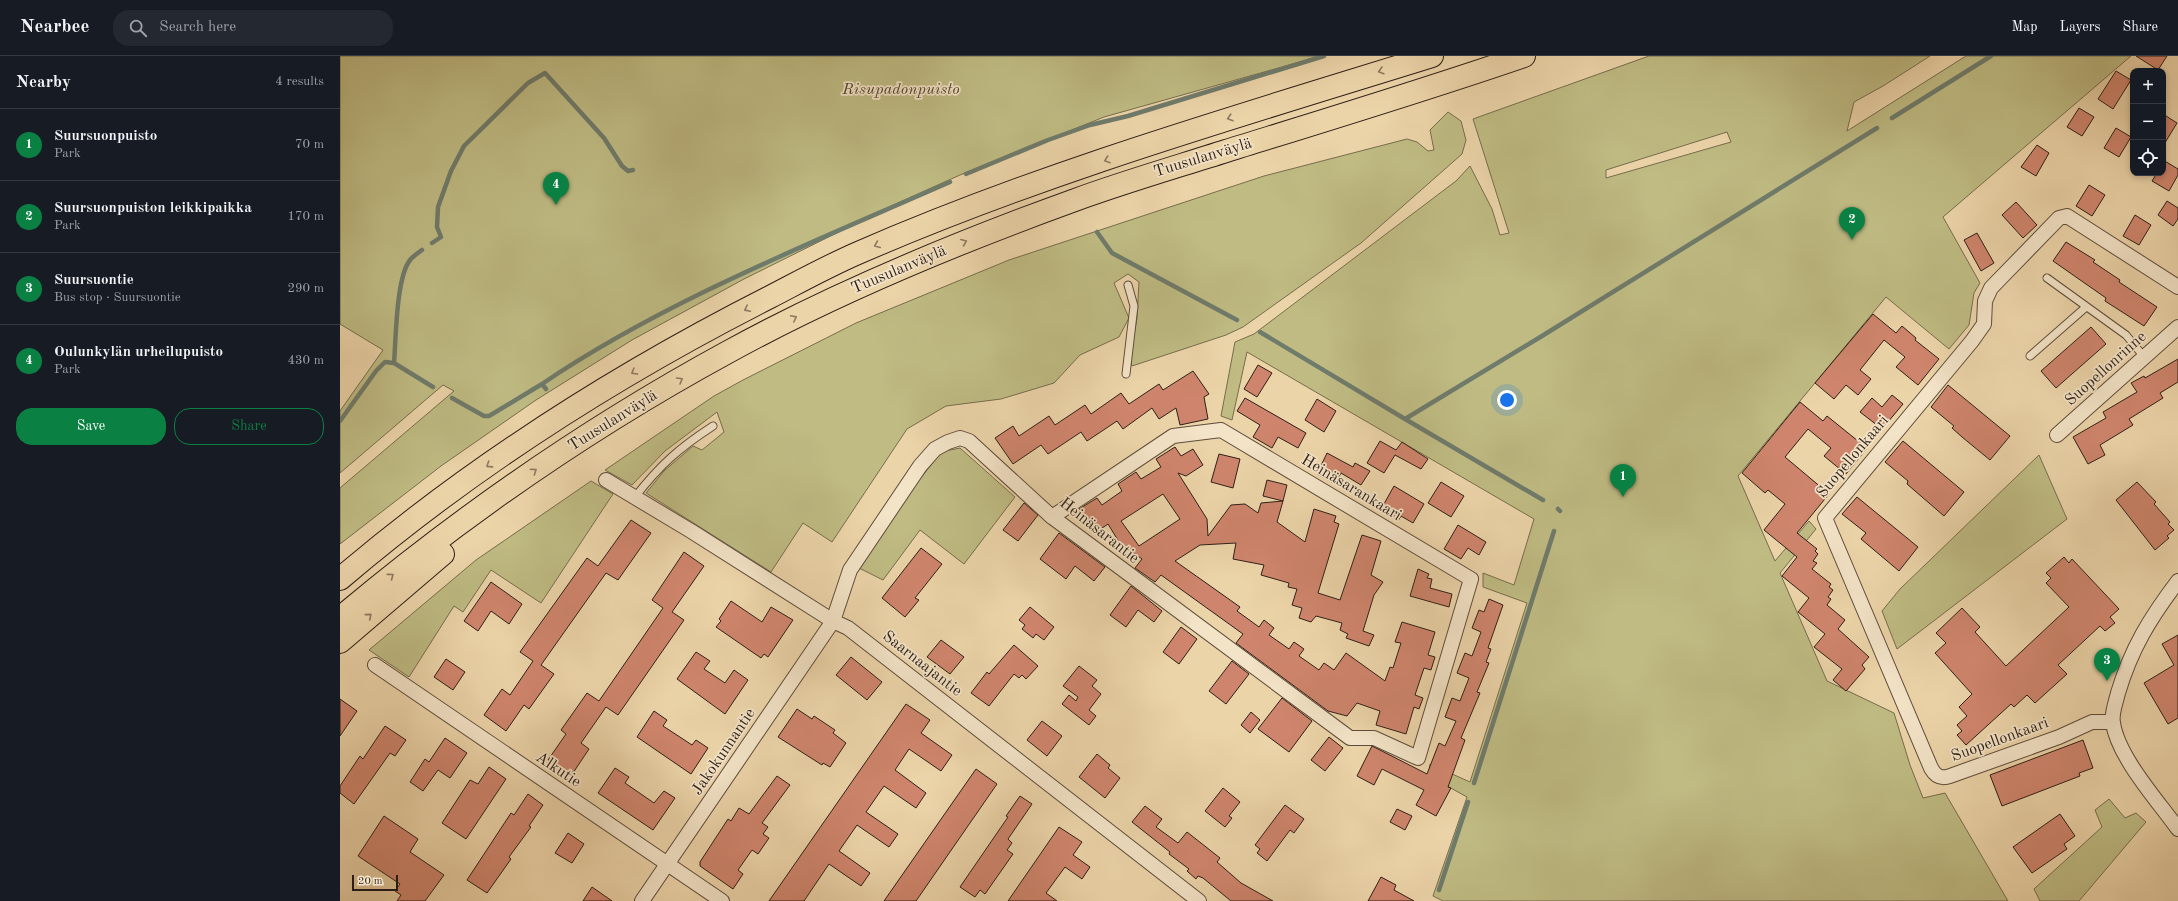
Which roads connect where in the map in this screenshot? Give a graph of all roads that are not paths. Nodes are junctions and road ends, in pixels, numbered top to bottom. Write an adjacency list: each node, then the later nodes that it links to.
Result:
1 (1379, 56): 4 (highway)
2 (1432, 56): 4 (highway, Tuusulanväylä, one-way to 4)
3 (1524, 56): 16 (highway, Tuusulanväylä, one-way to 3)
4 (1267, 106): 19 (highway, Tuusulanväylä, one-way to 19)
5 (2047, 278): 8 (lane)
6 (1128, 285): 12 (lane)
7 (2178, 287): 25 (street, Suopellonkaari)
8 (2086, 307): 10 (lane); 11 (lane)
9 (2178, 327): 11 (street, Suopellonrinne)
10 (2030, 356)
11 (2145, 358): 14 (street, Suopellonrinne)
12 (1126, 374)
13 (713, 426): 17 (lane)
14 (2057, 435)
15 (606, 480): 17 (street, Saarnaajantie)
16 (502, 493): 21 (highway, Tuusulanväylä, one-way to 16); 23 (highway, one-way to 16)
17 (635, 497): 22 (street, Saarnaajantie)
18 (1052, 517): 22 (street, Heinäsarantie); 26 (street, Heinäsarantie); 26 (street, Heinäsarankaari)
19 (340, 579)
20 (2178, 581): 25 (street)
21 (340, 618)
22 (832, 621): 28 (street, Jakokunnantie); 31 (street, Saarnaajantie)
23 (340, 642)
24 (375, 665): 28 (street, Alkutie)
25 (2113, 722): 27 (street)
26 (1418, 758)
27 (2178, 829)
28 (668, 864): 29 (street, Jakokunnantie); 30 (street, Alkutie)
29 (642, 901)
30 (722, 901)
31 (1199, 901)

